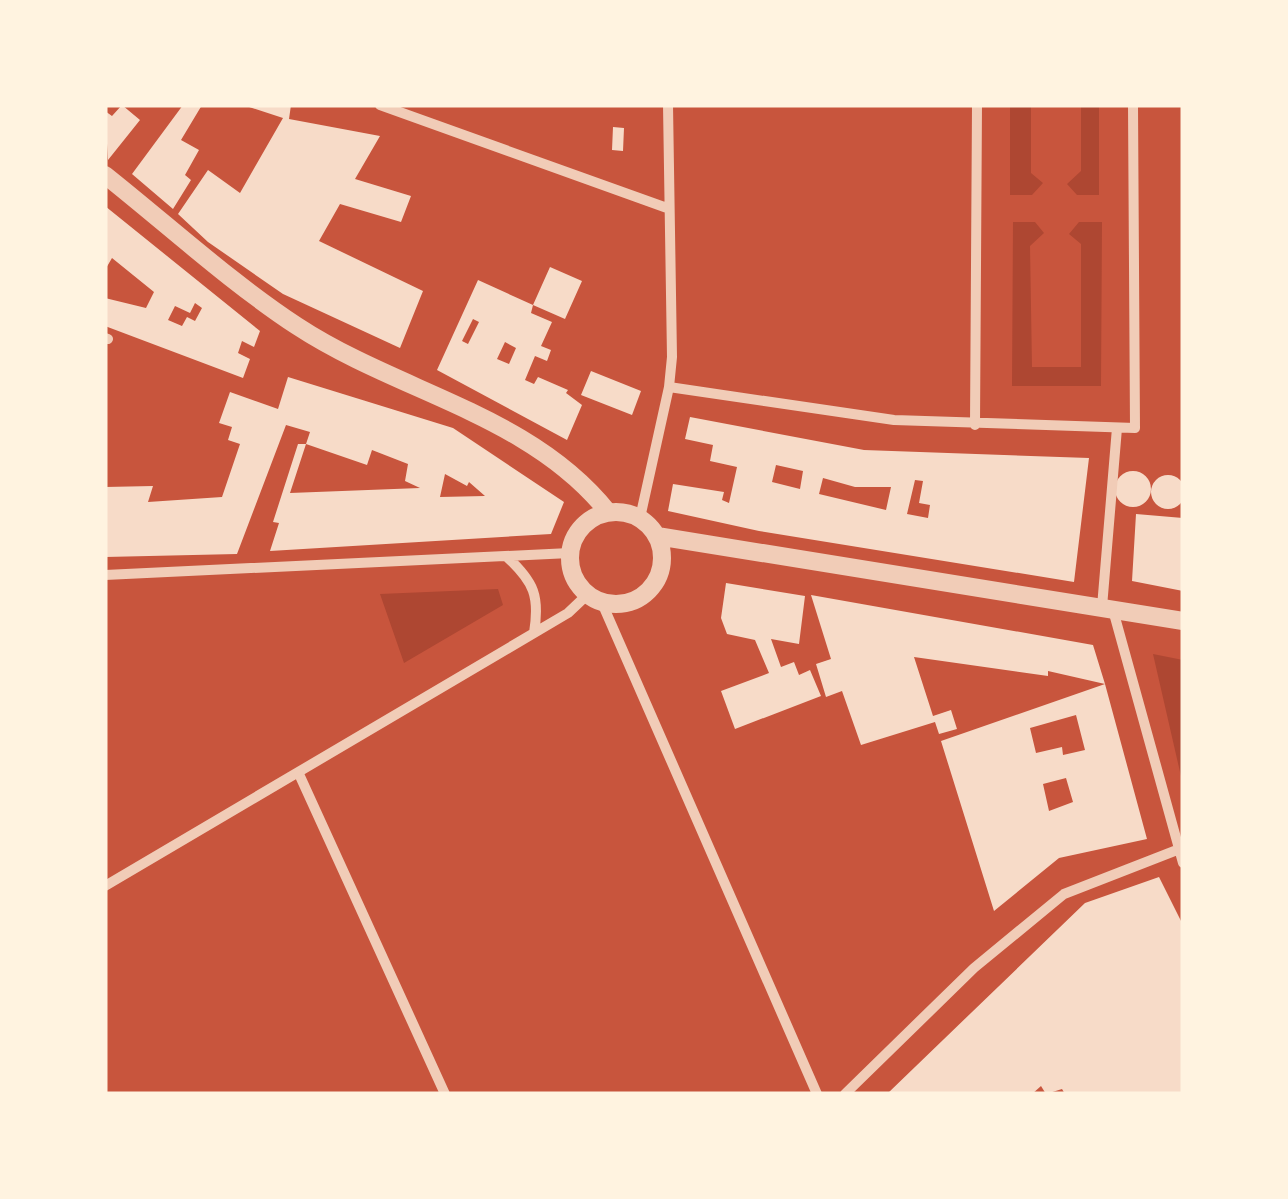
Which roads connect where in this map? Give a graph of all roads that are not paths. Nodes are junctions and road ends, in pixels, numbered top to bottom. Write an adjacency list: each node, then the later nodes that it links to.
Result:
1 (380, 105): 6 (street)
2 (668, 105): 6 (street)
3 (977, 105): 8 (street)
4 (1134, 105): 9 (street)
5 (105, 175): 10 (street)
6 (667, 208): 7 (street)
7 (670, 388): 8 (street); 11 (street)
8 (975, 425): 9 (street)
9 (1117, 428): 17 (street)
10 (608, 512): 11 (street); 13 (street)
11 (640, 518): 12 (street)
12 (657, 536): 16 (street); 17 (street)
13 (570, 553): 14 (street); 16 (street)
14 (507, 556): 15 (street); 19 (street)
15 (105, 575)
16 (594, 599): 19 (street); 25 (street)
17 (1107, 608): 18 (street); 21 (street)
18 (1183, 621)
19 (534, 634): 20 (street)
20 (298, 774): 23 (street); 24 (street)
21 (1177, 850): 22 (street); 26 (street)
22 (1183, 864)
23 (105, 886)
24 (445, 1094)
25 (816, 1094)
26 (845, 1094)

